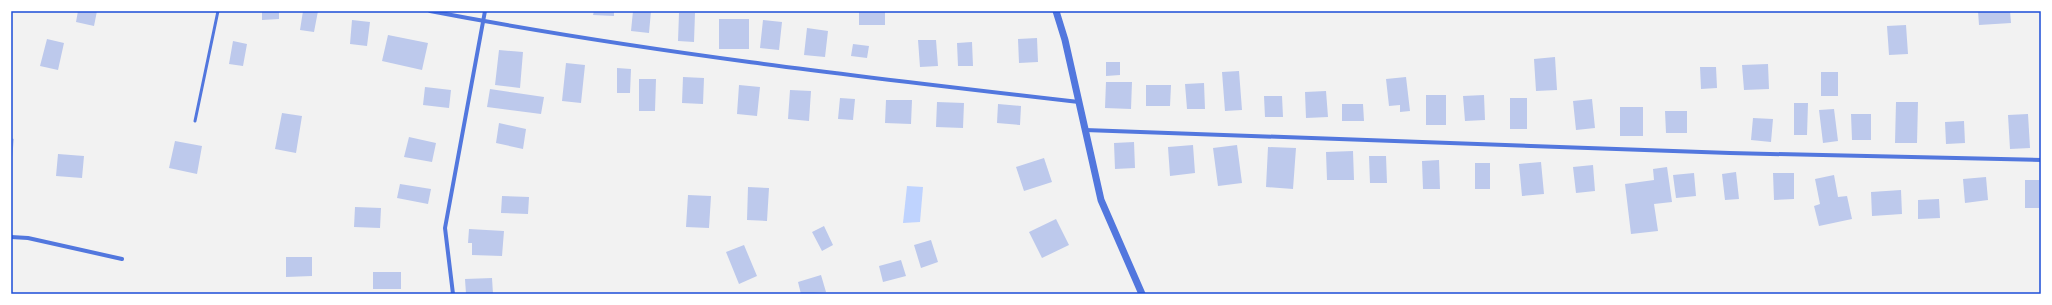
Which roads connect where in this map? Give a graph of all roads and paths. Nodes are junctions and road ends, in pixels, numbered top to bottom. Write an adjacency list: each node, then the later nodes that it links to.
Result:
1 (218, 11): 7 (lane)
2 (430, 11): 5 (street)
3 (485, 11): 5 (street)
4 (1056, 11): 6 (street)
5 (482, 21): 6 (street); 12 (street)
6 (1079, 102): 8 (street)
7 (195, 121)
8 (1085, 130): 9 (street); 13 (street)
9 (2041, 160)
10 (11, 237): 11 (street)
11 (122, 259)
12 (453, 294)
13 (1142, 294)

